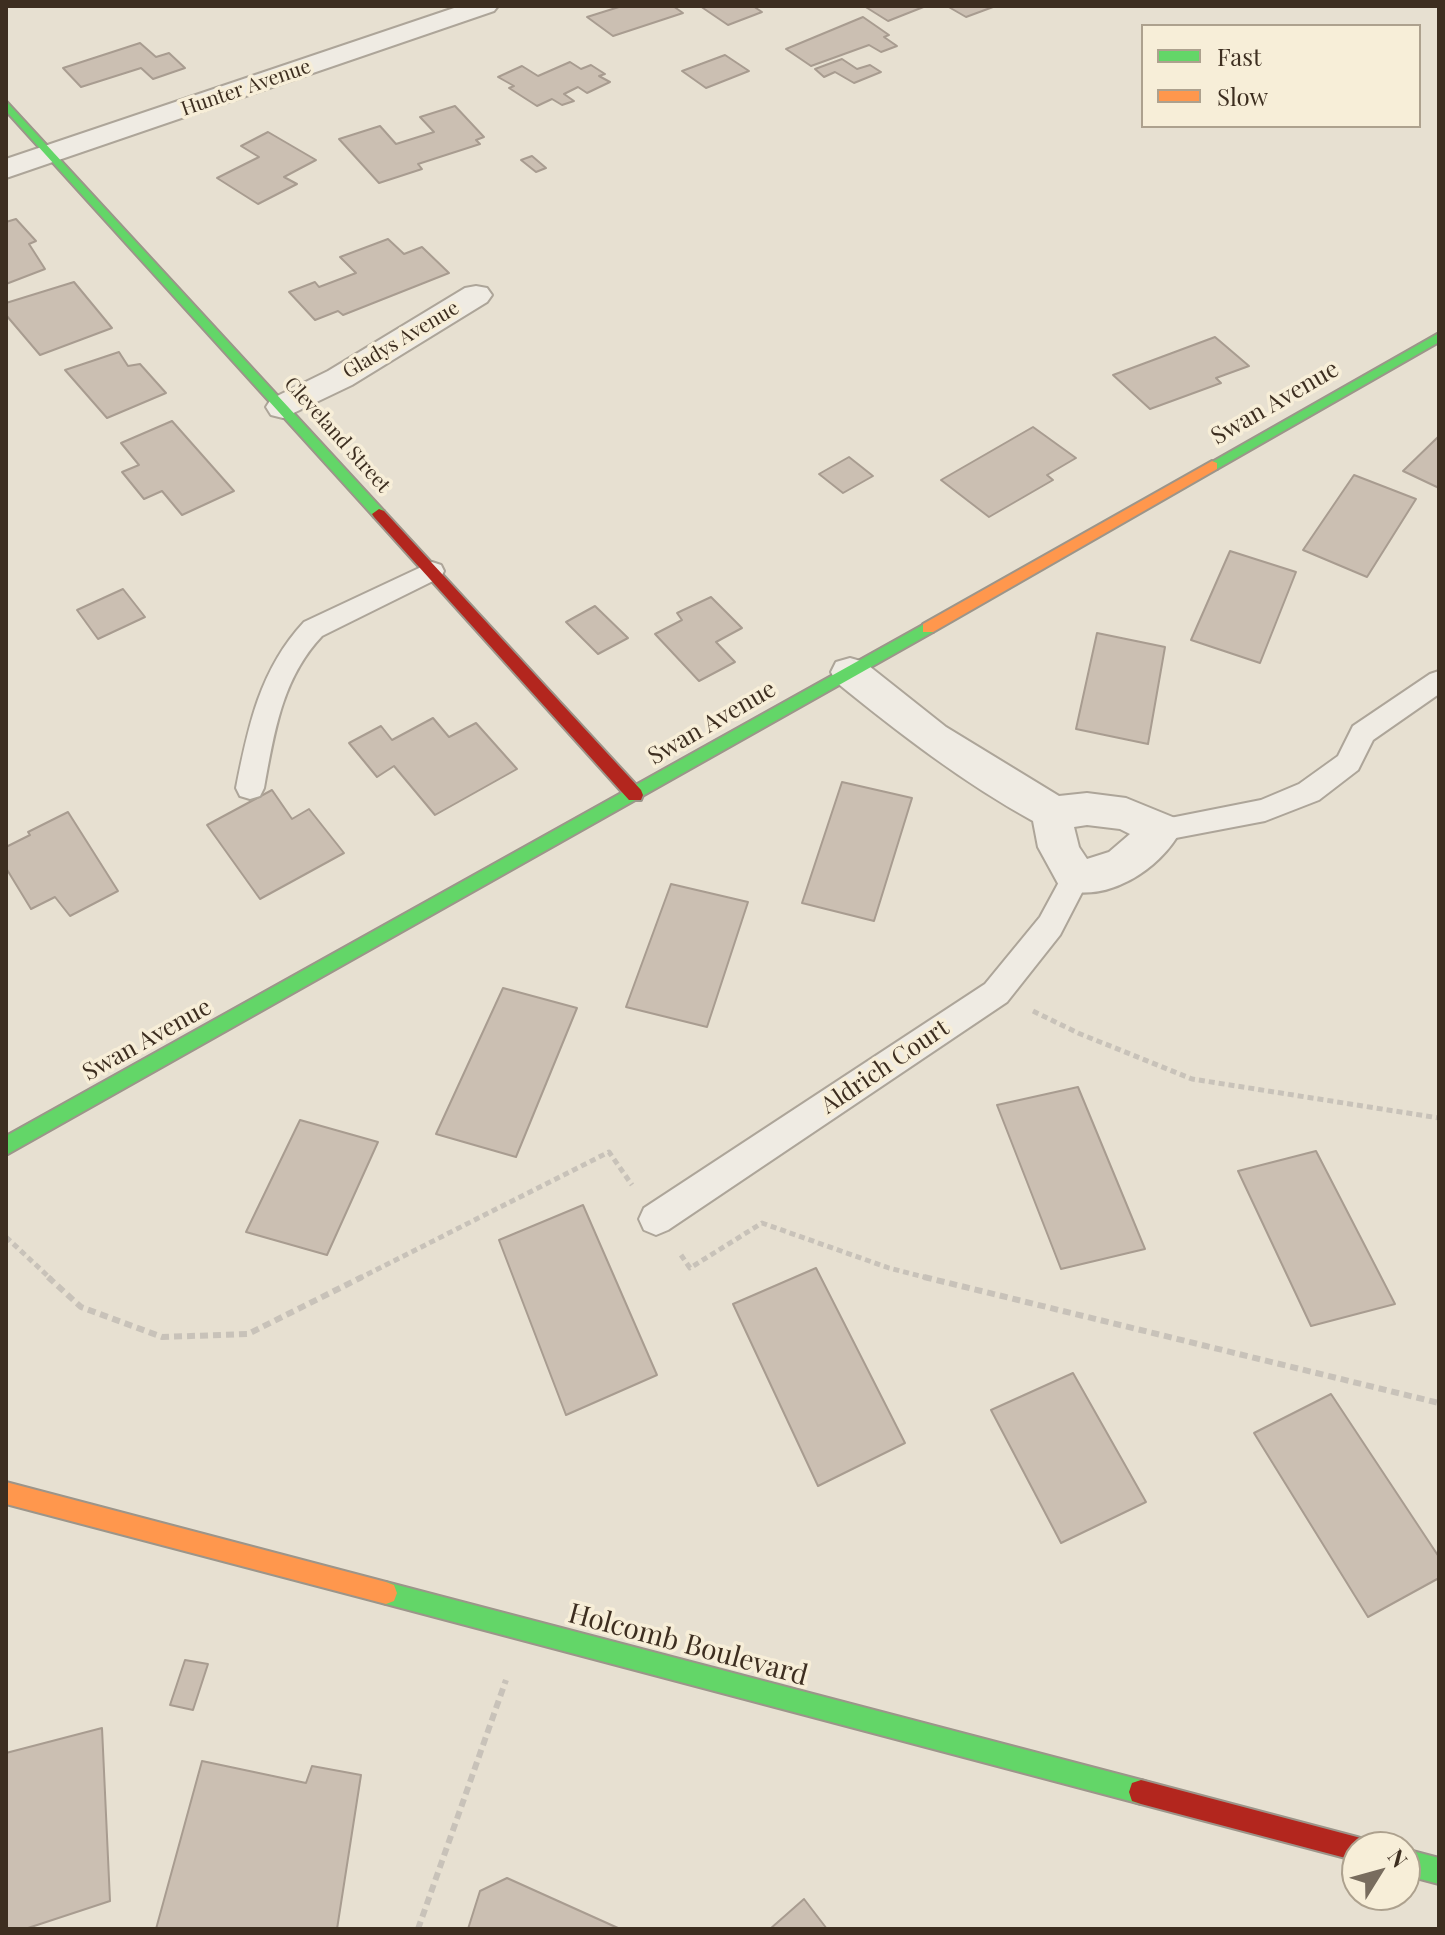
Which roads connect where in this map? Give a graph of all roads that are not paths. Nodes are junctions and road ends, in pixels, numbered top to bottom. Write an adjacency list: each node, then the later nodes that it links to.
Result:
1 (485, 6): 3 (street, Hunter Avenue)
2 (6, 104): 3 (street, Cleveland Street)
3 (51, 154): 4 (street, Hunter Avenue); 7 (street, Cleveland Street)
4 (6, 169)
5 (476, 295): 7 (street, Gladys Avenue)
6 (1439, 337): 9 (street, Swan Avenue)
7 (283, 407): 8 (street, Cleveland Street)
8 (432, 571): 11 (lane); 12 (street, Cleveland Street)
9 (850, 672): 12 (street, Swan Avenue); 13 (street)
10 (1439, 681): 14 (lane)
11 (250, 788)
12 (635, 795): 16 (street, Swan Avenue)
13 (1054, 813): 14 (street); 15 (street)
14 (1160, 830): 15 (street)
15 (1076, 877): 17 (lane, Aldrich Court)
16 (6, 1146)
17 (656, 1219)
18 (6, 1493): 19 (street, Holcomb Boulevard)
19 (1341, 1845)

